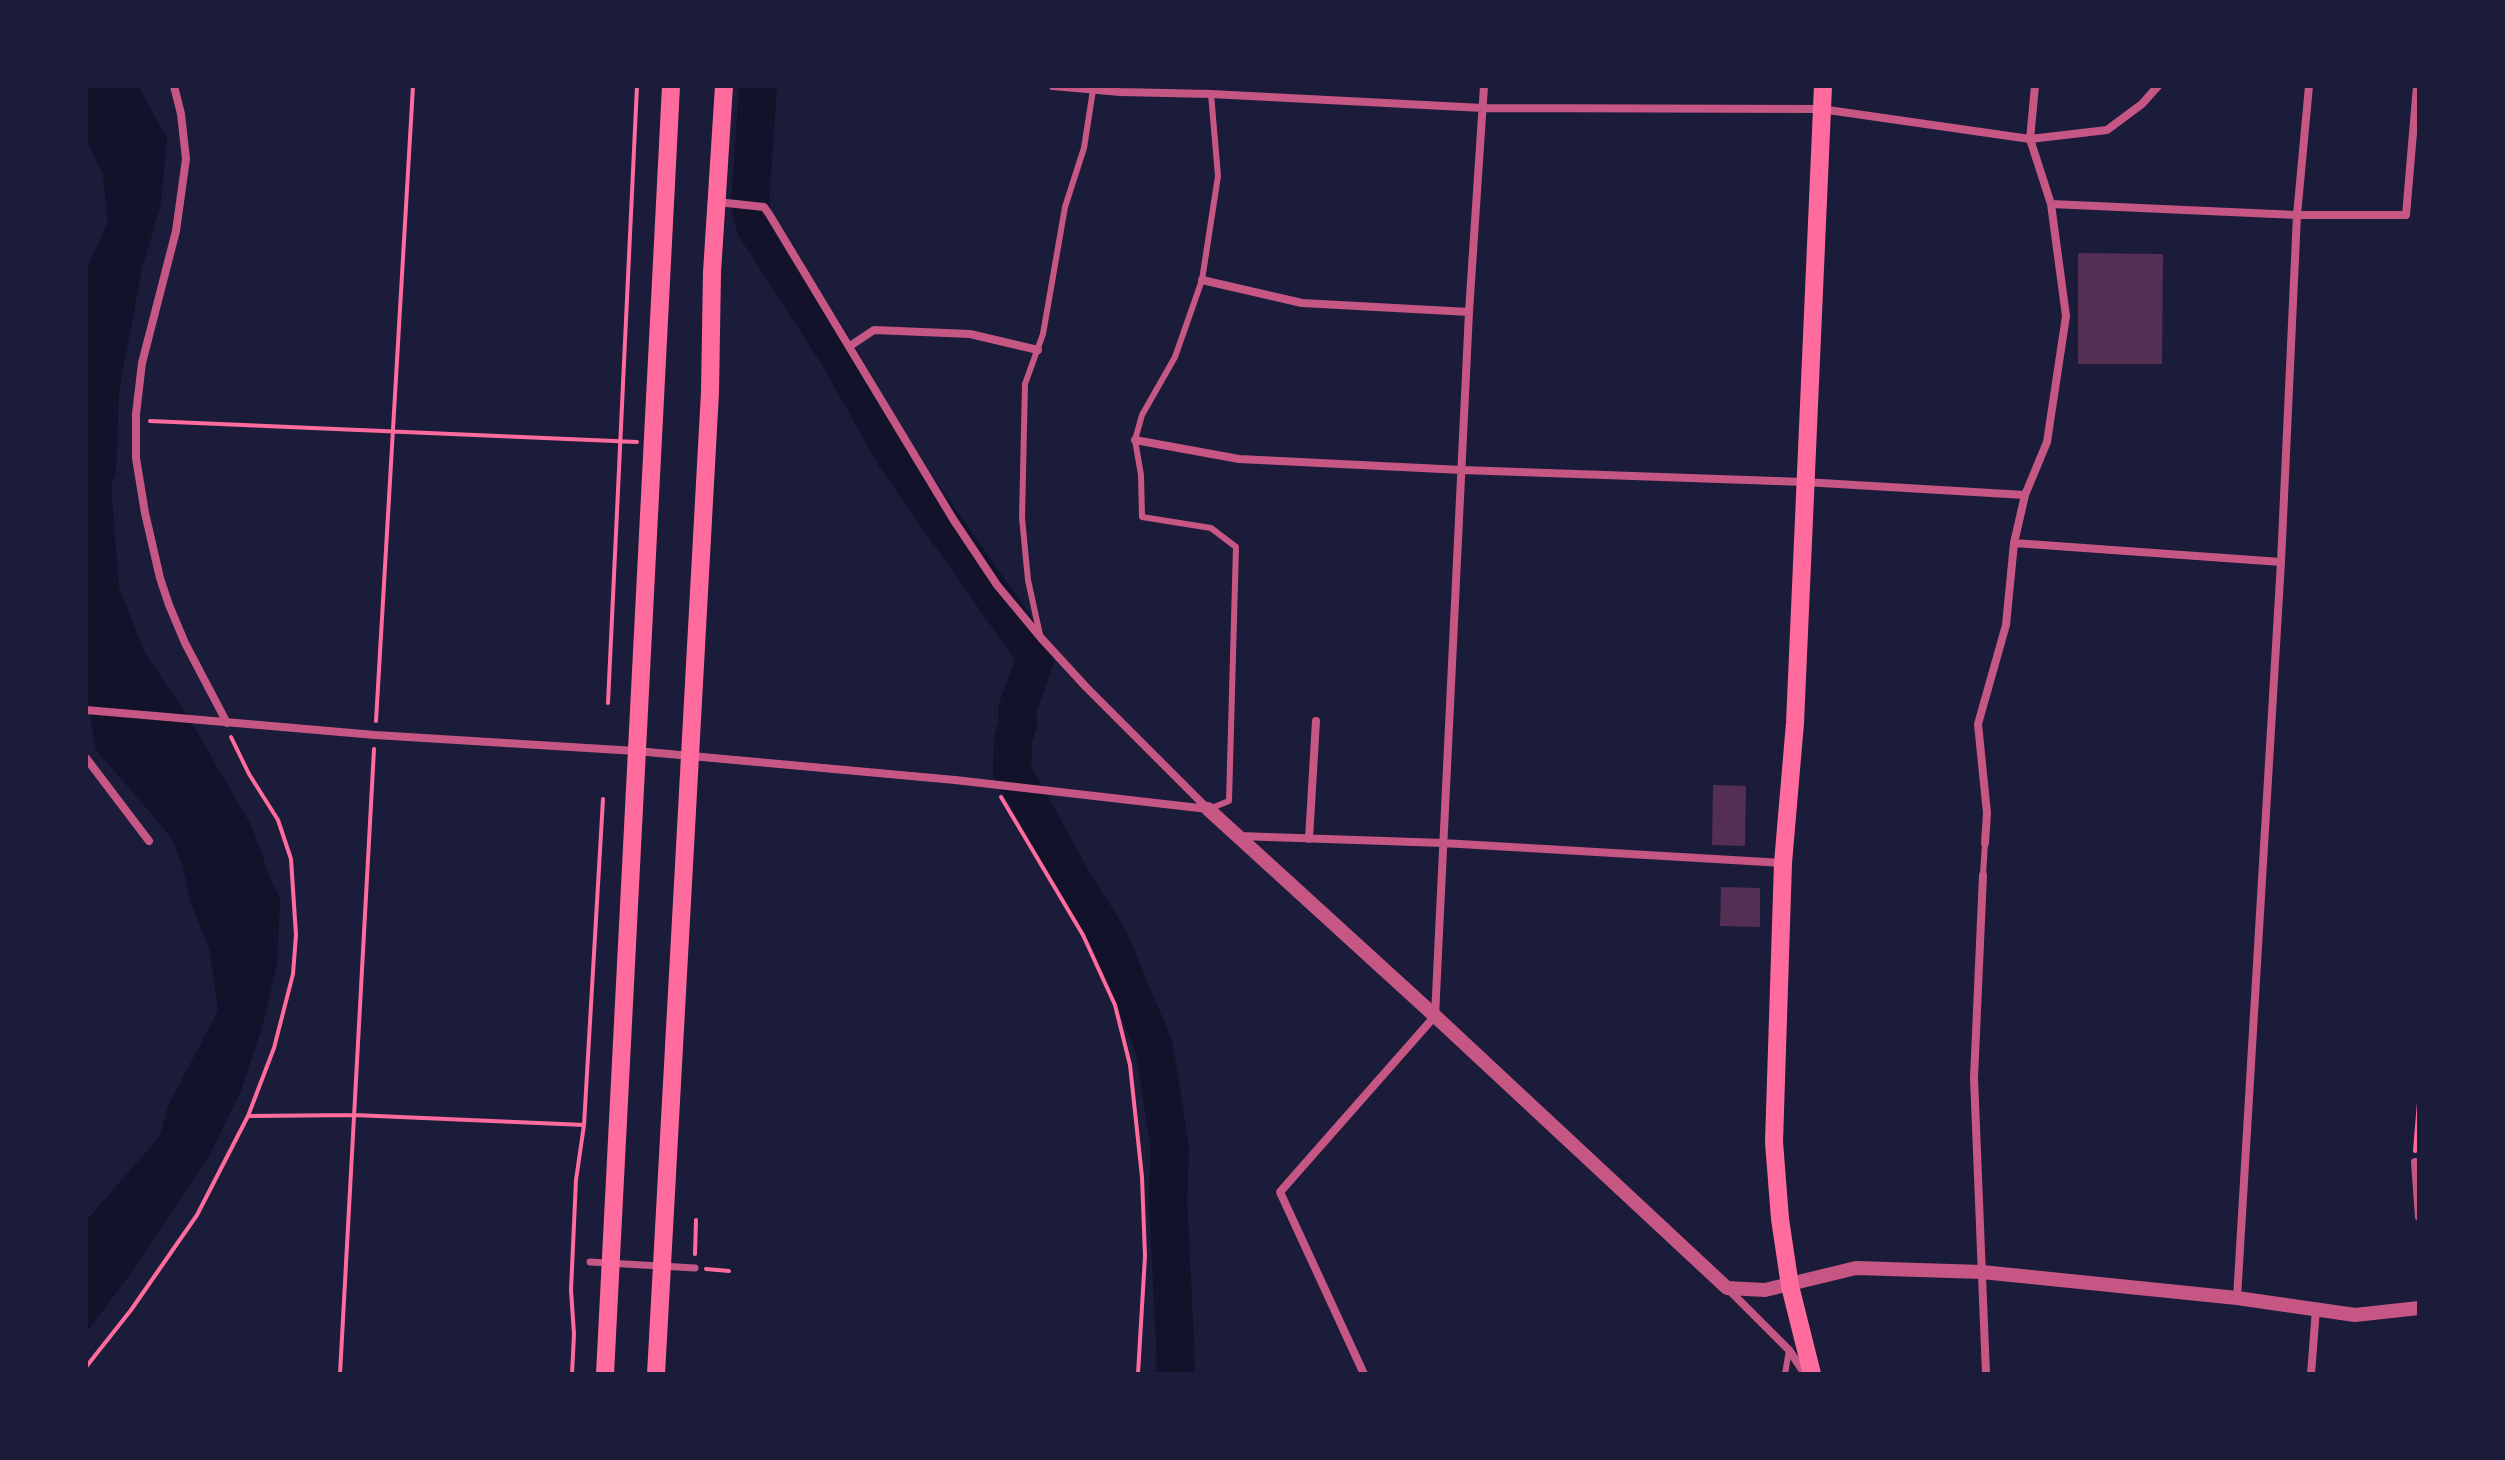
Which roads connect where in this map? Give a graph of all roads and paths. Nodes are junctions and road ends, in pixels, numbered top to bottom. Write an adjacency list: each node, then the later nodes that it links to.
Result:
1 (174, 86): 26 (street)
2 (413, 86): 27 (path)
3 (637, 86): 29 (path)
4 (671, 86): 41 (main road)
5 (724, 86): 19 (main road)
6 (1053, 86): 14 (street)
7 (1484, 86): 16 (street)
8 (1823, 86): 17 (main road)
9 (2035, 86): 18 (street)
10 (2158, 86): 18 (street)
11 (2309, 86): 21 (street)
12 (2417, 86): 21 (street)
13 (1120, 89): 14 (street); 15 (street)
14 (1093, 90): 25 (lane)
15 (1211, 94): 16 (street); 22 (lane)
16 (1483, 108): 17 (street); 23 (street)
17 (1821, 109): 18 (street); 31 (main road)
18 (2030, 139): 20 (street)
19 (717, 202): 24 (street); 42 (main road)
20 (2051, 204): 21 (street); 32 (street)
21 (2297, 215): 34 (street)
22 (1202, 280): 23 (street); 28 (lane)
23 (1469, 312): 30 (street)
24 (850, 346): 25 (street); 35 (street)
25 (1038, 350): 35 (lane)
26 (136, 420): 27 (path); 39 (street)
27 (393, 432): 29 (path); 40 (path)
28 (1135, 440): 30 (street); 46 (lane)
29 (620, 442): 36 (path)
30 (1462, 470): 31 (street); 50 (street)
31 (1804, 482): 32 (street); 52 (main road)
32 (2025, 495): 33 (street)
33 (2014, 543): 34 (street); 51 (street)
34 (2281, 562): 68 (street)
35 (1041, 638): 46 (street)
36 (608, 703)
37 (86, 710): 39 (street)
38 (1316, 721): 48 (street)
39 (222, 722): 40 (street); 57 (path)
40 (375, 735): 41 (street); 56 (path)
41 (636, 751): 42 (street); 75 (main road)
42 (689, 757): 44 (street); 76 (main road)
43 (86, 758): 49 (street)
44 (1004, 785): 46 (street); 77 (path)
45 (603, 799): 58 (path)
46 (1208, 809): 47 (street)
47 (1238, 836): 48 (street); 54 (street)
48 (1309, 839): 50 (street)
49 (149, 841)
50 (1443, 843): 52 (street); 54 (street)
51 (1985, 843): 53 (lane)
52 (1783, 863): 66 (main road)
53 (1983, 875): 65 (street)
54 (1435, 1016): 67 (street); 78 (street)
55 (2419, 1102): 59 (path)
56 (354, 1115): 57 (path); 58 (path); 73 (path)
57 (248, 1116): 72 (path)
58 (584, 1125): 74 (path)
59 (2415, 1162): 60 (street)
60 (2419, 1217)
61 (696, 1220): 63 (path)
62 (590, 1262): 63 (street)
63 (695, 1268): 64 (path)
64 (729, 1271)
65 (1982, 1272): 66 (street); 68 (street); 82 (street)
66 (1790, 1286): 67 (street); 81 (main road)
67 (1727, 1288): 71 (street)
68 (2237, 1298): 70 (street)
69 (2419, 1308): 70 (street)
70 (2316, 1309): 83 (street)
71 (1789, 1350): 79 (lane); 80 (street)
72 (86, 1367)
73 (340, 1374)
74 (572, 1374)
75 (605, 1374)
76 (656, 1374)
77 (1138, 1374)
78 (1364, 1374)
79 (1785, 1374)
80 (1805, 1374)
81 (1812, 1374)
82 (1986, 1374)
83 (2311, 1374)

